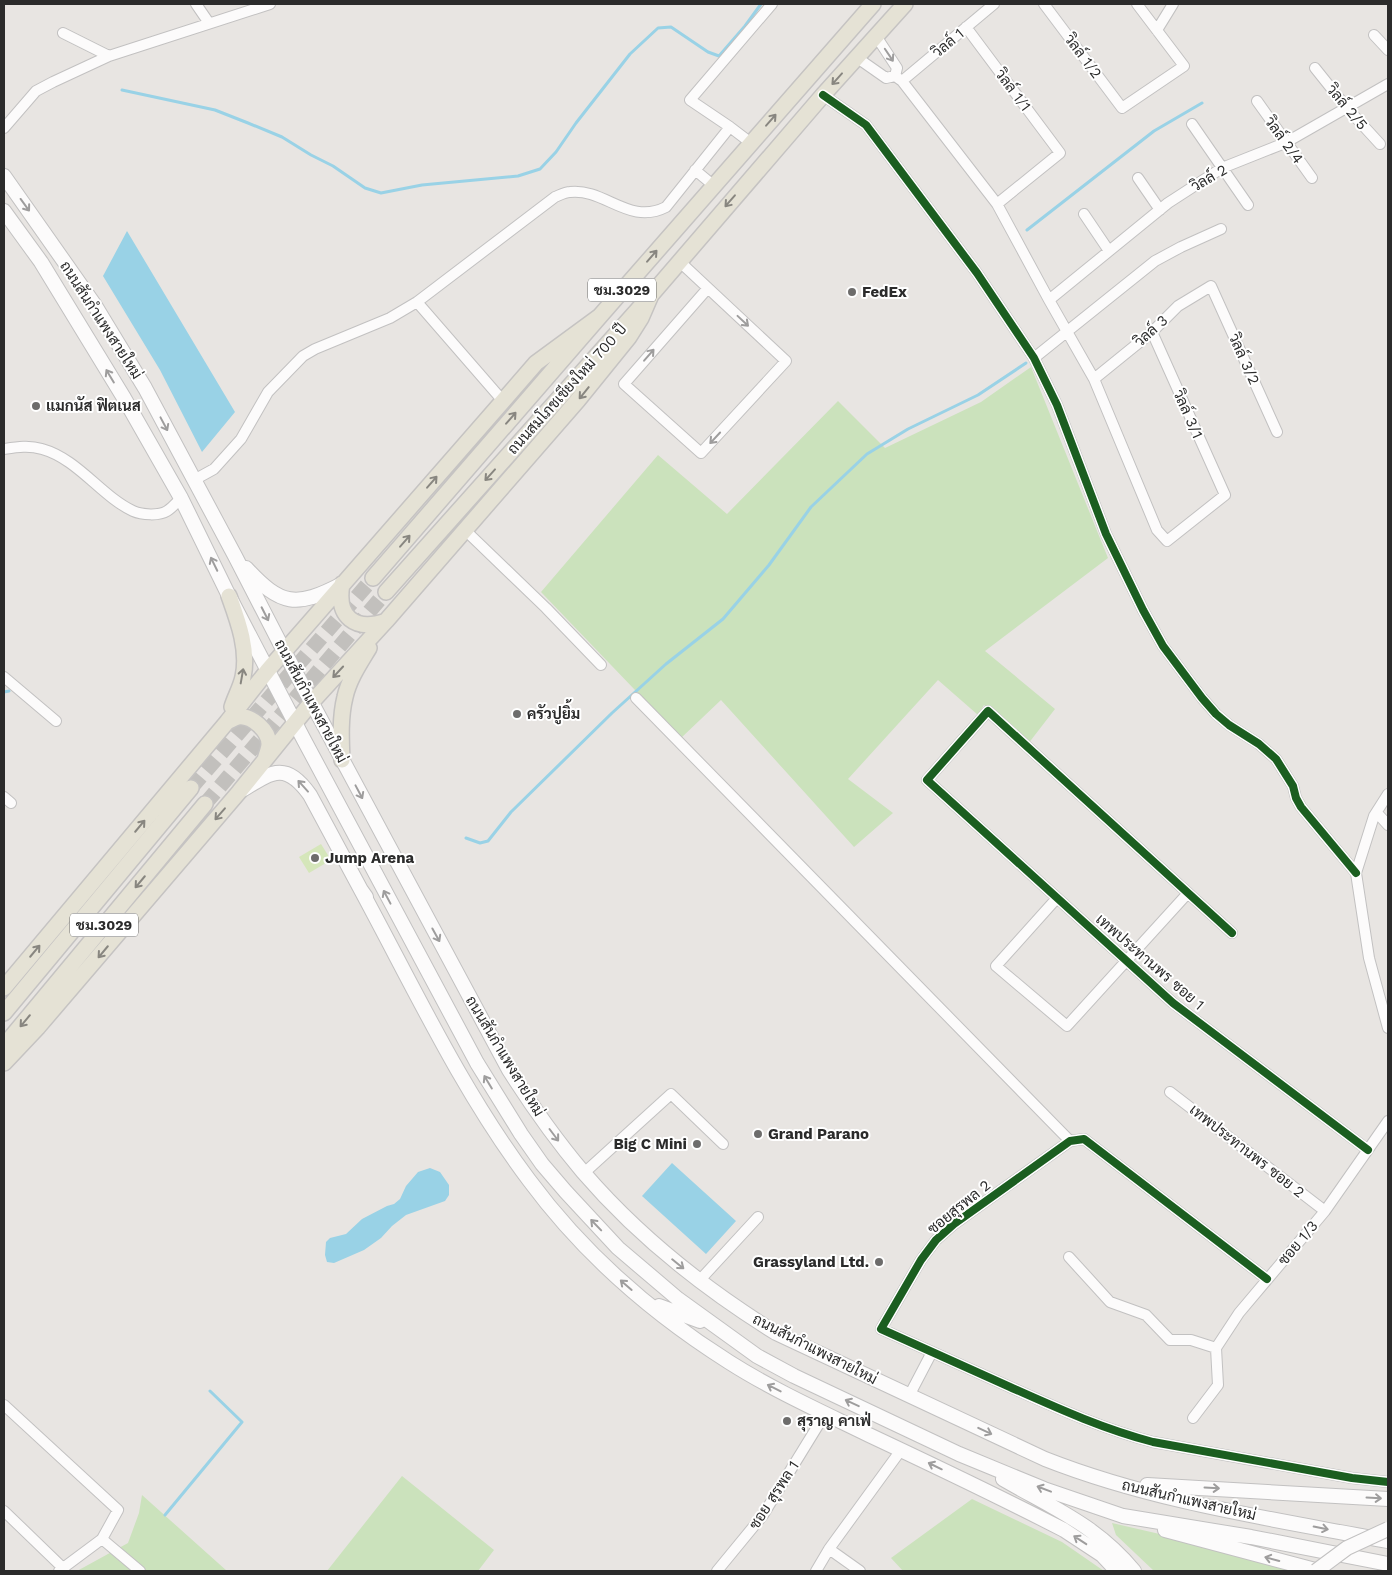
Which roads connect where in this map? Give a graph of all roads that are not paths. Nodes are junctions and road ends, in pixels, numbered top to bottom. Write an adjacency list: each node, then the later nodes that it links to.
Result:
1 (196, 4): 10 (street)
2 (270, 4): 10 (street)
3 (772, 4): 26 (street)
4 (873, 4): 28 (main road, ถนนสมโภชเชียงใหม่ 700 ปี / ชม.3029, one-way to 4)
5 (905, 4): 15 (main road, ถนนสมโภชเชียงใหม่ 700 ปี / ชม.3029)
6 (994, 4): 11 (street, วิลล์ 1)
7 (1044, 4): 12 (street, วิลล์ 1/2)
8 (1137, 4): 12 (street)
9 (1173, 4): 12 (street)
10 (209, 23): 17 (street)
11 (966, 27): 20 (street, วิลล์ 1); 37 (street, วิลล์ 1/1)
12 (1157, 30)
13 (62, 33): 17 (street)
14 (1374, 35): 16 (street)
15 (876, 36): 18 (main road, ถนนสมโภชเชียงใหม่ 700 ปี / ชม.3029); 20 (street, one-way to 20)
16 (1388, 50)
17 (109, 56): 27 (street)
18 (856, 57): 20 (street); 22 (main road, ถนนสมโภชเชียงใหม่ 700 ปี / ชม.3029, one-way to 22)
19 (1315, 68): 24 (street, วิลล์ 2/5)
20 (898, 79): 37 (street)
21 (1388, 84): 24 (street, วิลล์ 2)
22 (823, 95): 46 (main road, ถนนสมโภชเชียงใหม่ 700 ปี / ชม.3029, one-way to 46); 55 (street)
23 (1257, 102): 29 (street, วิลล์ 2/4)
24 (1347, 108): 29 (street, วิลล์ 2); 30 (street, วิลล์ 2/5)
25 (1192, 124): 31 (street)
26 (730, 127): 28 (street); 32 (street)
27 (4, 128)
28 (751, 143): 36 (main road, ถนนสมโภชเชียงใหม่ 700 ปี / ชม.3029)
29 (1285, 143): 31 (street, วิลล์ 2); 35 (street, วิลล์ 2/4)
30 (1380, 144)
31 (1222, 168): 38 (street); 39 (street, วิลล์ 2)
32 (695, 170): 36 (street); 51 (street)
33 (4, 176): 43 (main road, ถนนสันกำแพงสายใหม่, one-way to 43)
34 (1138, 178): 39 (street)
35 (1312, 178)
36 (713, 185): 52 (main road, ถนนสมโภชเชียงใหม่ 700 ปี / ชม.3029, one-way to 36)
37 (997, 204): 50 (street)
38 (1248, 205)
39 (1160, 210): 45 (street, วิลล์ 2)
40 (4, 211): 44 (main road, ถนนสันกำแพงสายใหม่)
41 (1084, 214): 45 (street)
42 (1221, 229): 53 (street)
43 (46, 234): 44 (main road); 60 (main road, ถนนสันกำแพงสายใหม่, one-way to 60)
44 (30, 246): 61 (main road, ถนนสันกำแพงสายใหม่, one-way to 44)
45 (1109, 252): 50 (street, วิลล์ 2)
46 (679, 261): 48 (street); 49 (main road, ถนนสมโภชเชียงใหม่ 700 ปี / ชม.3029)
47 (1211, 286): 54 (street, วิลล์ 3); 58 (street, วิลล์ 3/2)
48 (708, 288): 48 (street, one-way to 48)
49 (650, 295): 62 (main road, one-way to 62); 66 (main road, ถนนสมโภชเชียงใหม่ 700 ปี / ชม.3029, one-way to 66)
50 (1049, 300): 53 (street)
51 (417, 302): 57 (street); 60 (street)
52 (600, 316): 57 (main road); 64 (main road, ถนนสมโภชเชียงใหม่ 700 ปี / ชม.3029, one-way to 52)
53 (1067, 331): 55 (street); 56 (street)
54 (1152, 332): 56 (street, วิลล์ 3); 56 (street, วิลล์ 3/1)
55 (1034, 358): 86 (street)
56 (1094, 379)
57 (502, 401): 65 (main road, one-way to 57)
58 (1277, 432)
59 (4, 449): 61 (street)
60 (194, 480): 63 (main road, ถนนสันกำแพงสายใหม่)
61 (181, 498): 67 (main road, ถนนสันกำแพงสายใหม่, one-way to 61)
62 (465, 530): 68 (main road); 70 (street)
63 (235, 556): 65 (main road); 69 (main road, ถนนสันกำแพงสายใหม่, one-way to 69)
64 (373, 578)
65 (342, 584): 68 (main road); 69 (main road)
66 (386, 592)
67 (229, 596): 71 (main road, ถนนสันกำแพงสายใหม่); 76 (main road, one-way to 67)
68 (386, 621): 74 (main road, one-way to 74); 78 (main road)
69 (284, 651): 71 (main road); 74 (main road, ถนนสันกำแพงสายใหม่)
70 (601, 665)
71 (268, 670): 76 (main road); 77 (main road, ถนนสันกำแพงสายใหม่)
72 (4, 676): 75 (street)
73 (636, 698): 101 (street)
74 (311, 703): 77 (main road); 78 (main road, ถนนสันกำแพงสายใหม่)
75 (56, 721)
76 (227, 722): 79 (main road); 93 (main road, one-way to 76)
77 (295, 723): 79 (main road); 92 (main road, ถนนสันกำแพงสายใหม่, one-way to 77)
78 (342, 760): 105 (main road, ถนนสันกำแพงสายใหม่, one-way to 105)
79 (264, 762): 81 (main road)
80 (191, 788): 94 (main road, ชม.3029)
81 (239, 792): 87 (main road, one-way to 81); 97 (main road, one-way to 97)
82 (1388, 794): 84 (street)
83 (205, 804): 96 (main road, ชม.3029, one-way to 96)
84 (1377, 813): 85 (street); 86 (street)
85 (1388, 825)
86 (1356, 873): 95 (street)
87 (361, 890): 92 (main road); 104 (main road)
88 (1188, 893): 89 (street, เทพประทานพร ซอย 1); 90 (street); 91 (street)
89 (1057, 898): 91 (street, เทพประทานพร ซอย 1); 91 (street)
90 (1232, 933)
91 (1125, 961): 103 (street, เทพประทานพร ซอย 1)
92 (427, 971): 99 (main road, ถนนสันกำแพงสายใหม่, one-way to 92)
93 (4, 988)
94 (4, 1013)
95 (1388, 1028)
96 (4, 1046)
97 (4, 1063)
98 (1170, 1092): 106 (street, เทพประทานพร ซอย 2)
99 (501, 1104): 104 (main road); 112 (main road, ถนนสันกำแพงสายใหม่, one-way to 99)
100 (1388, 1122): 103 (street, ซอย 1/3)
101 (1070, 1141): 109 (street, ซอยสุรพล 2); 114 (street, ซอยสุรพล 2)
102 (723, 1144): 105 (street)
103 (1368, 1150): 106 (street, ซอย 1/3)
104 (514, 1160): 111 (main road, one-way to 104)
105 (584, 1173): 110 (main road, ถนนสันกำแพงสายใหม่, one-way to 110)
106 (1325, 1211): 109 (street, ซอย 1/3)
107 (758, 1217): 110 (street)
108 (1069, 1258): 113 (street)
109 (1267, 1279): 113 (street, ซอย 1/3)
110 (699, 1281): 116 (main road, ถนนสันกำแพงสายใหม่)
111 (646, 1302): 112 (main road); 118 (main road, one-way to 111)
112 (712, 1325): 115 (main road, ถนนสันกำแพงสายใหม่)
113 (1216, 1348): 119 (street)
114 (932, 1352): 116 (street); 122 (street)
115 (794, 1376): 118 (main road); 121 (main road, ถนนสันกำแพงสายใหม่, one-way to 115)
116 (909, 1396): 123 (main road, ถนนสันกำแพงสายใหม่, one-way to 123)
117 (4, 1405): 128 (street)
118 (819, 1411): 120 (main road); 134 (street, ซอย สุรพล 1)
119 (1193, 1418)
120 (901, 1450): 130 (street); 137 (main road, one-way to 120)
121 (959, 1454): 126 (main road, ถนนสันกำแพงสายใหม่, one-way to 121); 138 (main road)
122 (1388, 1482)
123 (1111, 1483): 124 (main road, one-way to 124); 129 (main road, ถนนสันกำแพงสายใหม่, one-way to 129, bridge)
124 (1388, 1499)
125 (4, 1511): 132 (street)
126 (1123, 1516): 131 (main road, ถนนสันกำแพงสายใหม่); 139 (main road, one-way to 126)
127 (1388, 1530): 139 (main road, bridge)
128 (102, 1539): 132 (street); 133 (street)
129 (1388, 1541)
130 (829, 1550): 135 (street); 136 (street)
131 (1388, 1564)
132 (61, 1570)
133 (140, 1571)
134 (718, 1571)
135 (816, 1571)
136 (860, 1571)
137 (1117, 1571)
138 (1134, 1571)
139 (1318, 1571)

